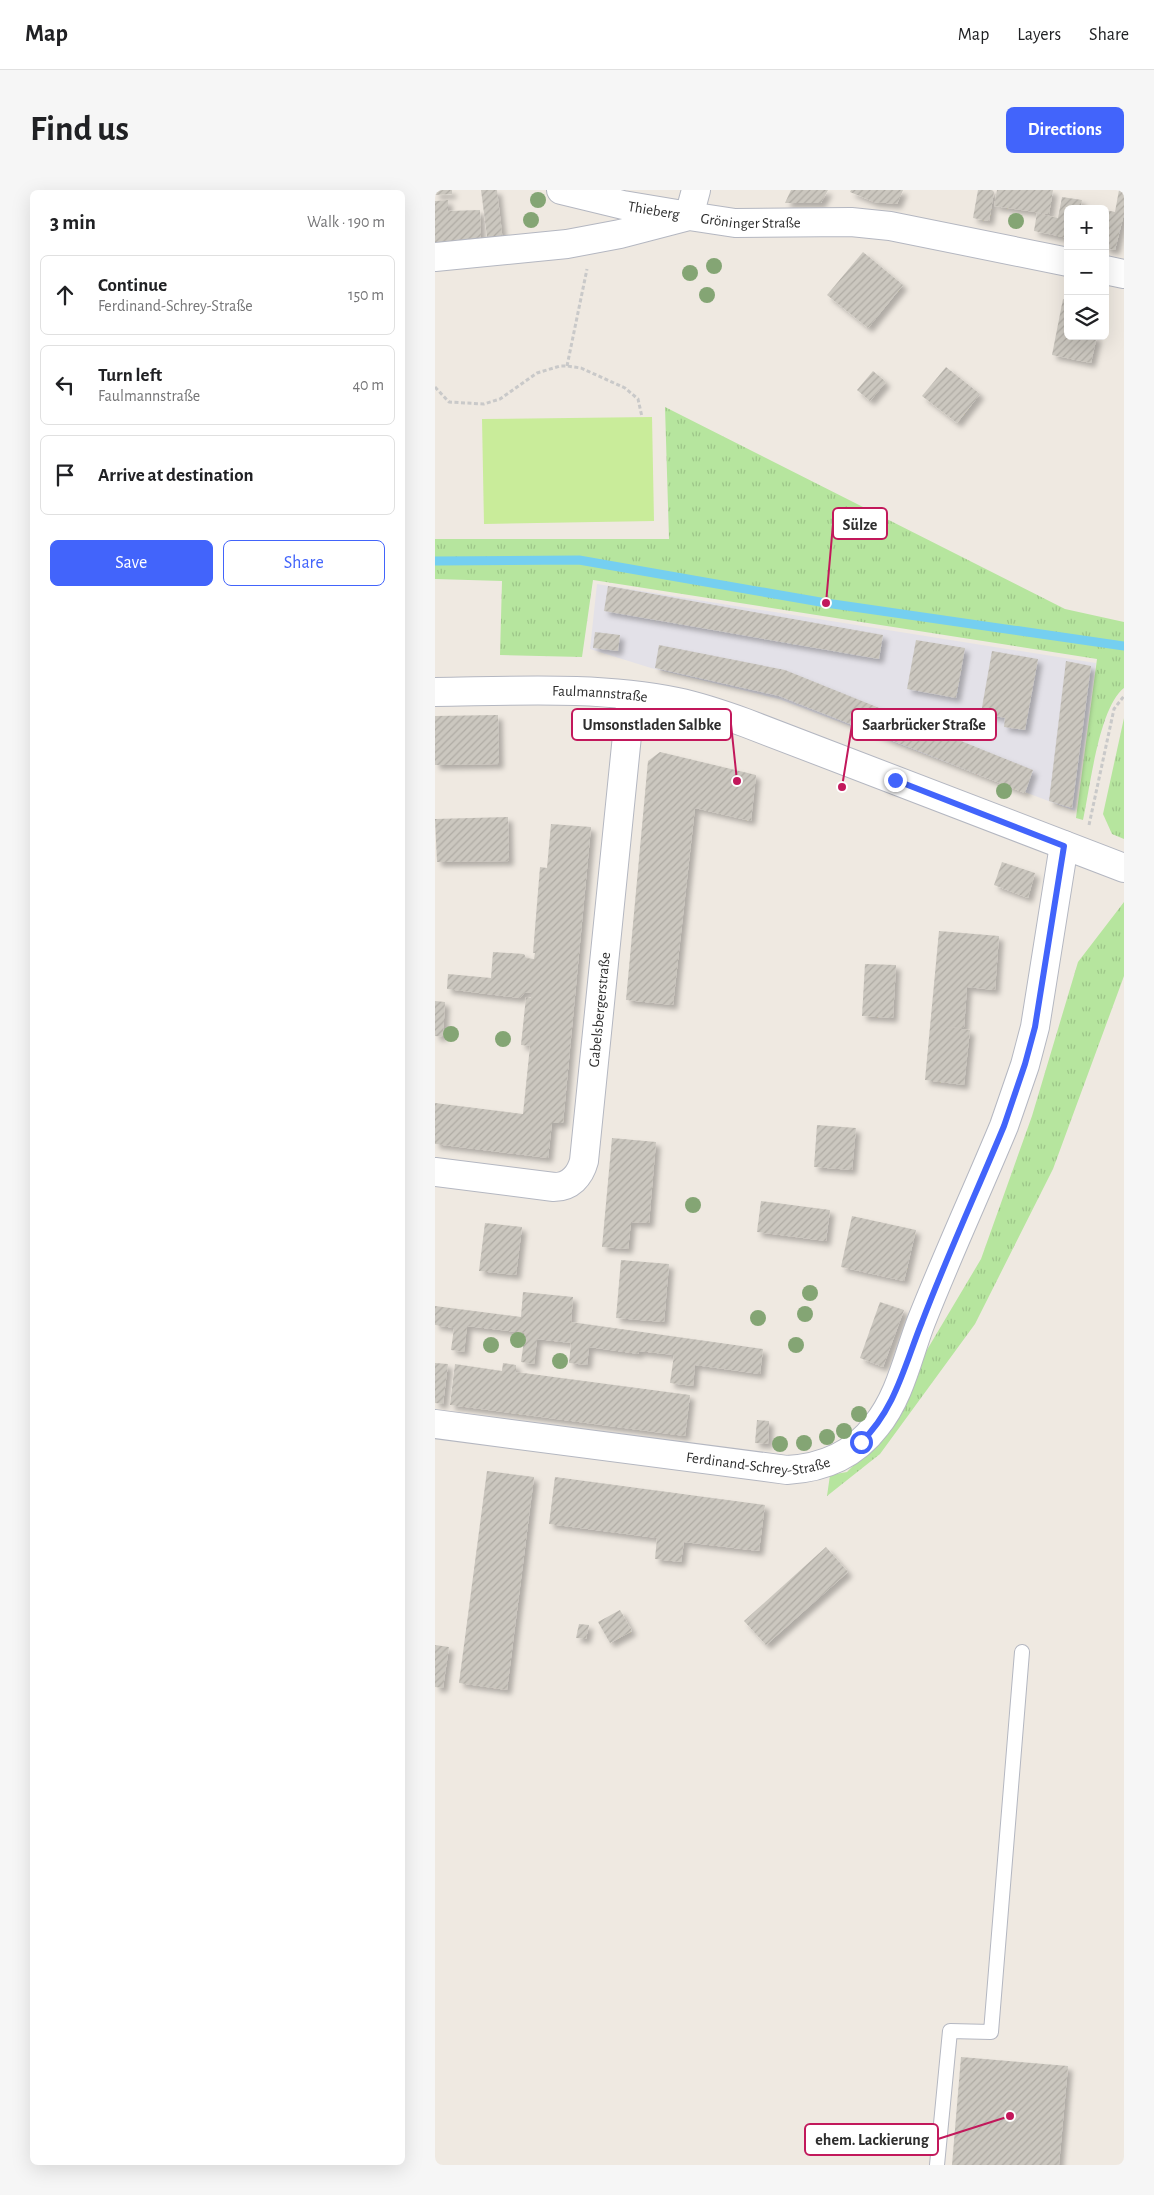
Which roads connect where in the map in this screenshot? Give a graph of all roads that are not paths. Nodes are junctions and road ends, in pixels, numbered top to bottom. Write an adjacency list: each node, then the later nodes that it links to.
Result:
1 (561, 190): 3 (street, Thieberg)
2 (696, 190): 3 (street)
3 (689, 216): 4 (street, Gröninger Straße); 5 (street, Gröninger Straße)
4 (435, 257)
5 (1064, 261)
6 (1109, 271): 7 (street)
7 (1124, 274)
8 (435, 692): 9 (street, Faulmannstraße)
9 (631, 696): 10 (street, Faulmannstraße); 12 (street, Gabelsbergerstraße)
10 (1073, 849): 11 (street, Faulmannstraße); 13 (street, Ferdinand-Schrey-Straße)
11 (1124, 868)
12 (435, 1172)
13 (435, 1424)
14 (1022, 1652): 15 (lane)
15 (937, 2165)

